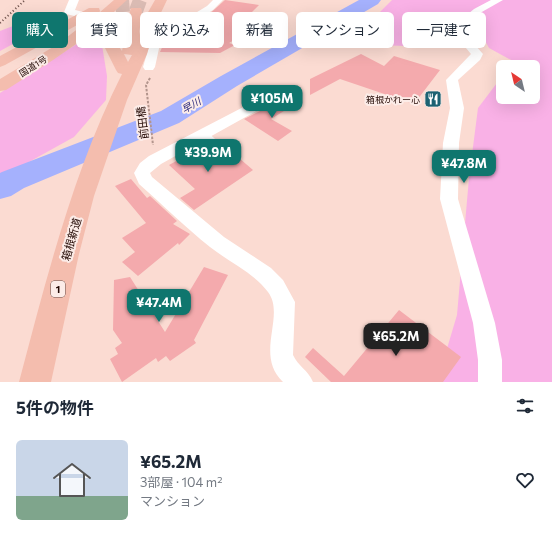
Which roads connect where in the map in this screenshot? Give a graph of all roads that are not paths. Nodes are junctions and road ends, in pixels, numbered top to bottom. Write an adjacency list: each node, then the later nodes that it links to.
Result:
1 (74, 0): 12 (street)
2 (112, 0): 8 (highway, 国道1号)
3 (153, 0): 10 (highway, 1)
4 (161, 0): 11 (highway, 1)
5 (218, 0): 18 (street)
6 (498, 0): 28 (street)
7 (125, 6): 9 (highway, 国道1号); 19 (highway, 1); 20 (highway)
8 (91, 12)
9 (113, 12)
10 (151, 12)
11 (155, 12)
12 (76, 14)
13 (76, 20): 17 (highway, 国道1号)
14 (76, 38): 21 (highway, 国道1号)
15 (112, 48): 19 (highway)
16 (142, 48): 23 (highway, 1)
17 (0, 62)
18 (149, 67)
19 (124, 70): 23 (highway, 1)
20 (0, 73)
21 (0, 86)
22 (282, 91): 24 (street)
23 (118, 100): 26 (highway, 箱根新道 / 1)
24 (203, 133): 25 (lane); 27 (street)
25 (227, 154)
26 (35, 382)
27 (300, 382)
28 (490, 382)

